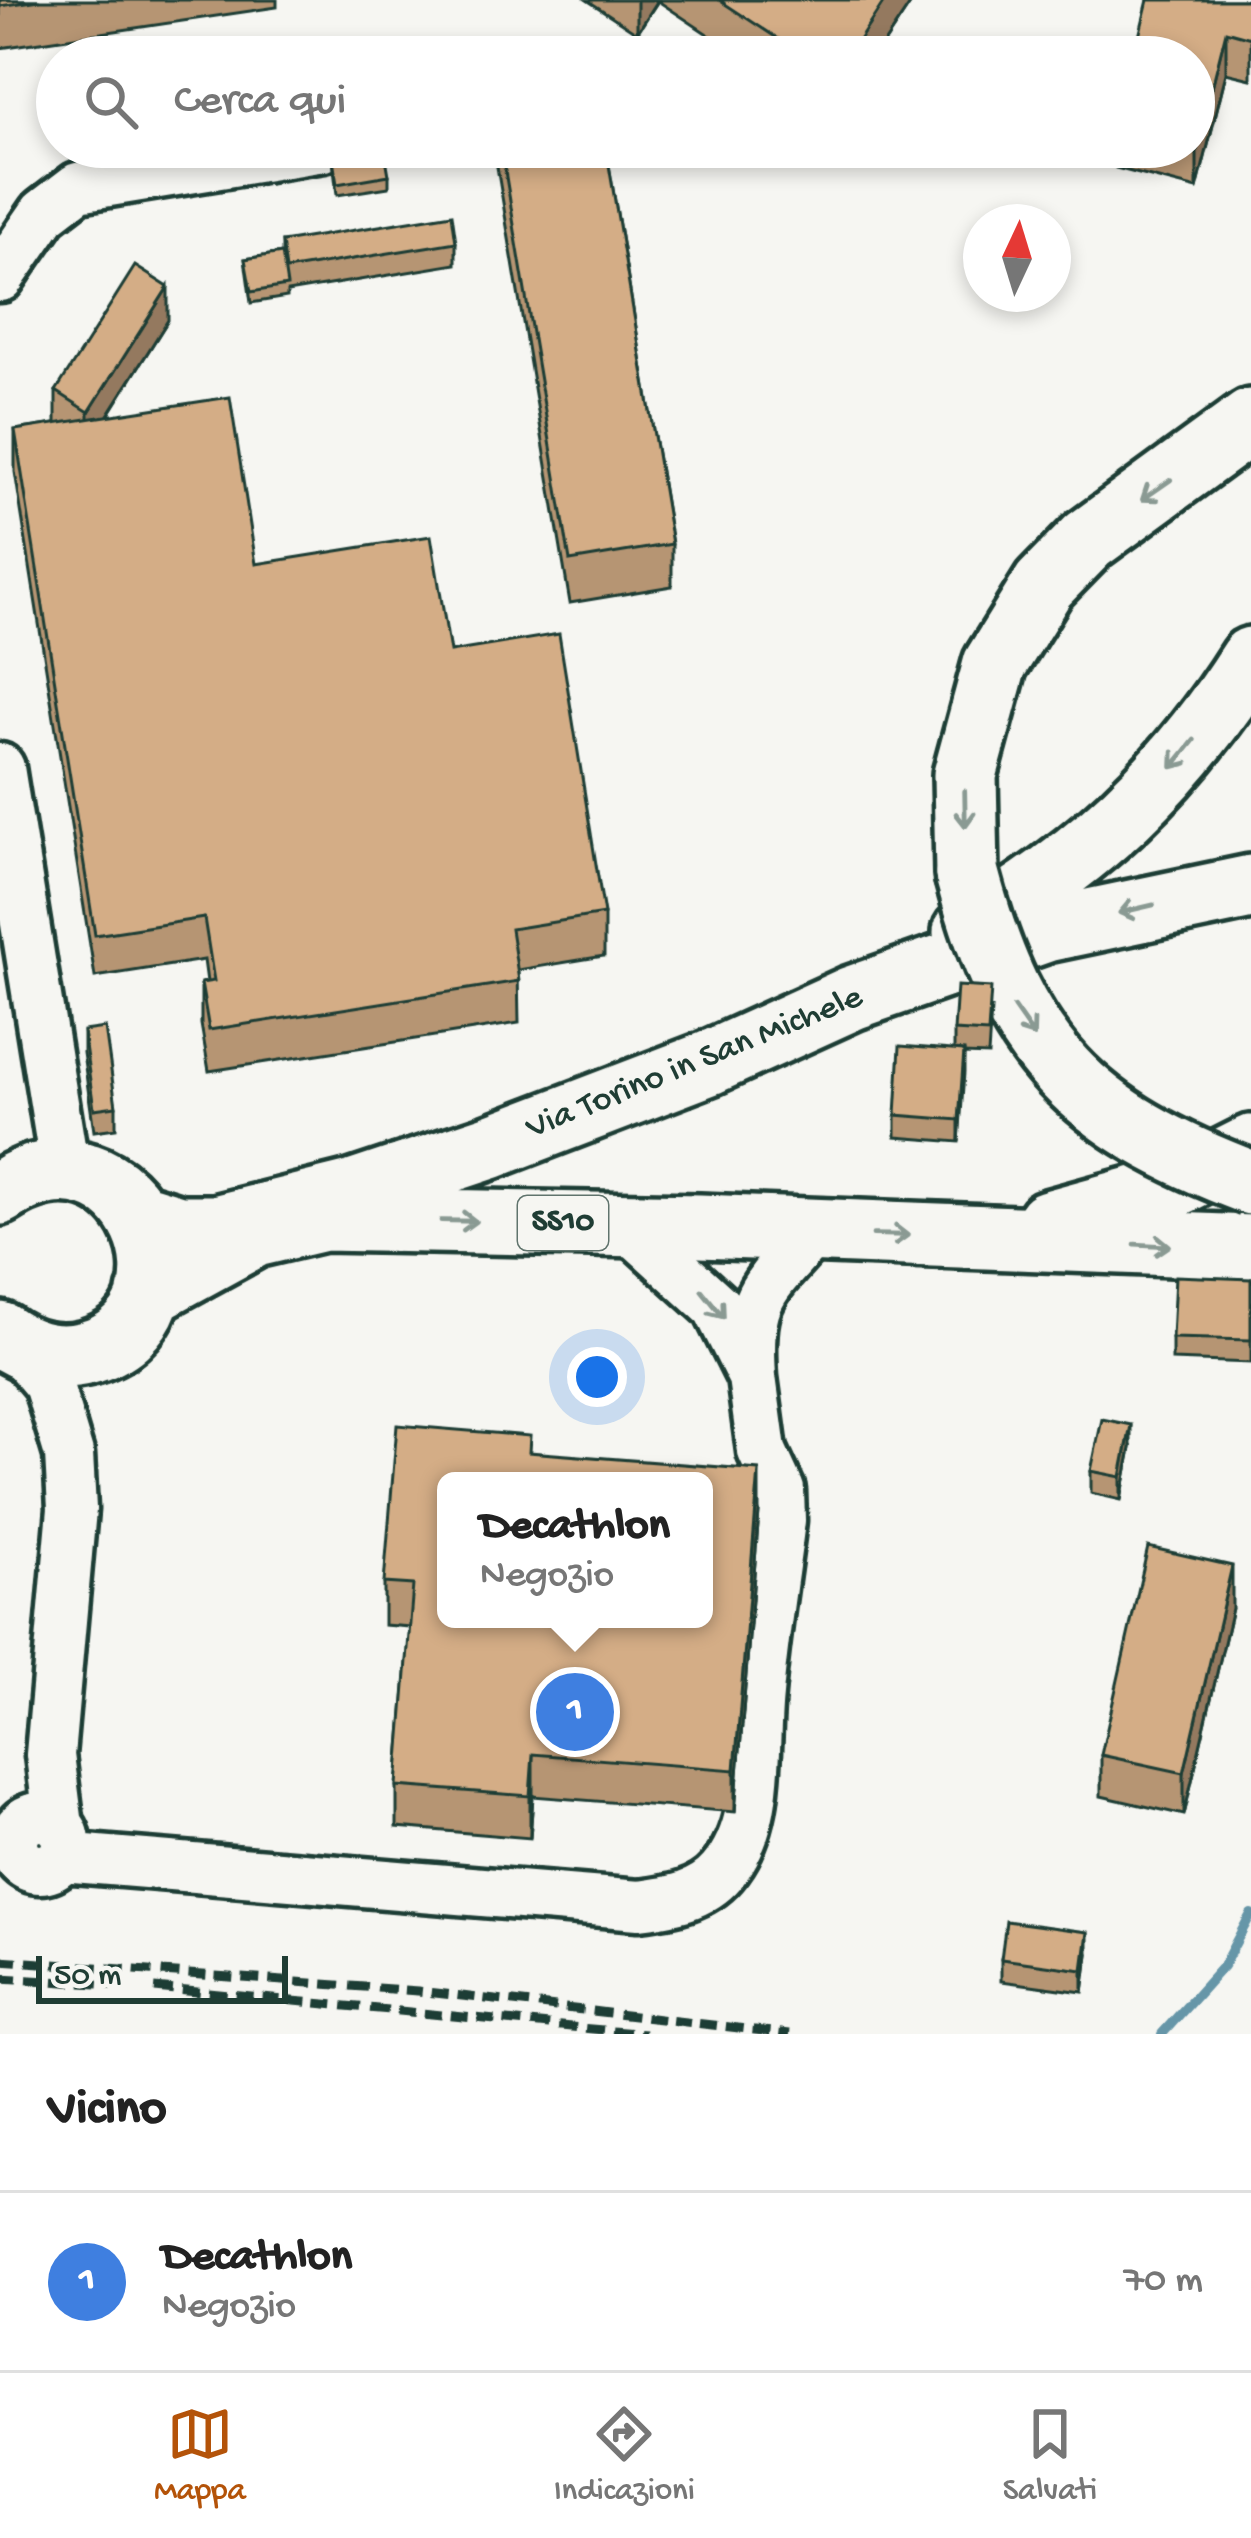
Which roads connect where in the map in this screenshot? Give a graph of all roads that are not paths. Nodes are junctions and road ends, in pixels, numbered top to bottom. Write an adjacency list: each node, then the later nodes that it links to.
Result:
1 (198, 168): 2 (street)
2 (0, 277)
3 (1251, 422): 10 (main road, one-way to 10, bridge)
4 (1251, 659): 7 (main road, one-way to 7)
5 (0, 768): 9 (street)
6 (1251, 886): 7 (main road, Via Torino in San Michele, one-way to 7)
7 (852, 998): 12 (main road, Via Torino in San Michele)
8 (1251, 1147): 15 (main road)
9 (65, 1171): 11 (main road); 12 (main road, Via Torino in San Michele)
10 (1251, 1183)
11 (0, 1193)
12 (140, 1215): 17 (main road)
13 (627, 1225): 14 (main road, SS10); 17 (main road, SS10, one-way to 13); 19 (street, one-way to 19)
14 (812, 1234): 15 (main road, SS10, one-way to 15); 19 (street)
15 (994, 1238): 16 (main road, SS10, one-way to 16)
16 (1251, 1247)
17 (135, 1314): 18 (main road, SS10); 20 (street)
18 (9, 1340): 20 (street)
19 (752, 1377): 20 (street)
20 (69, 1454)

